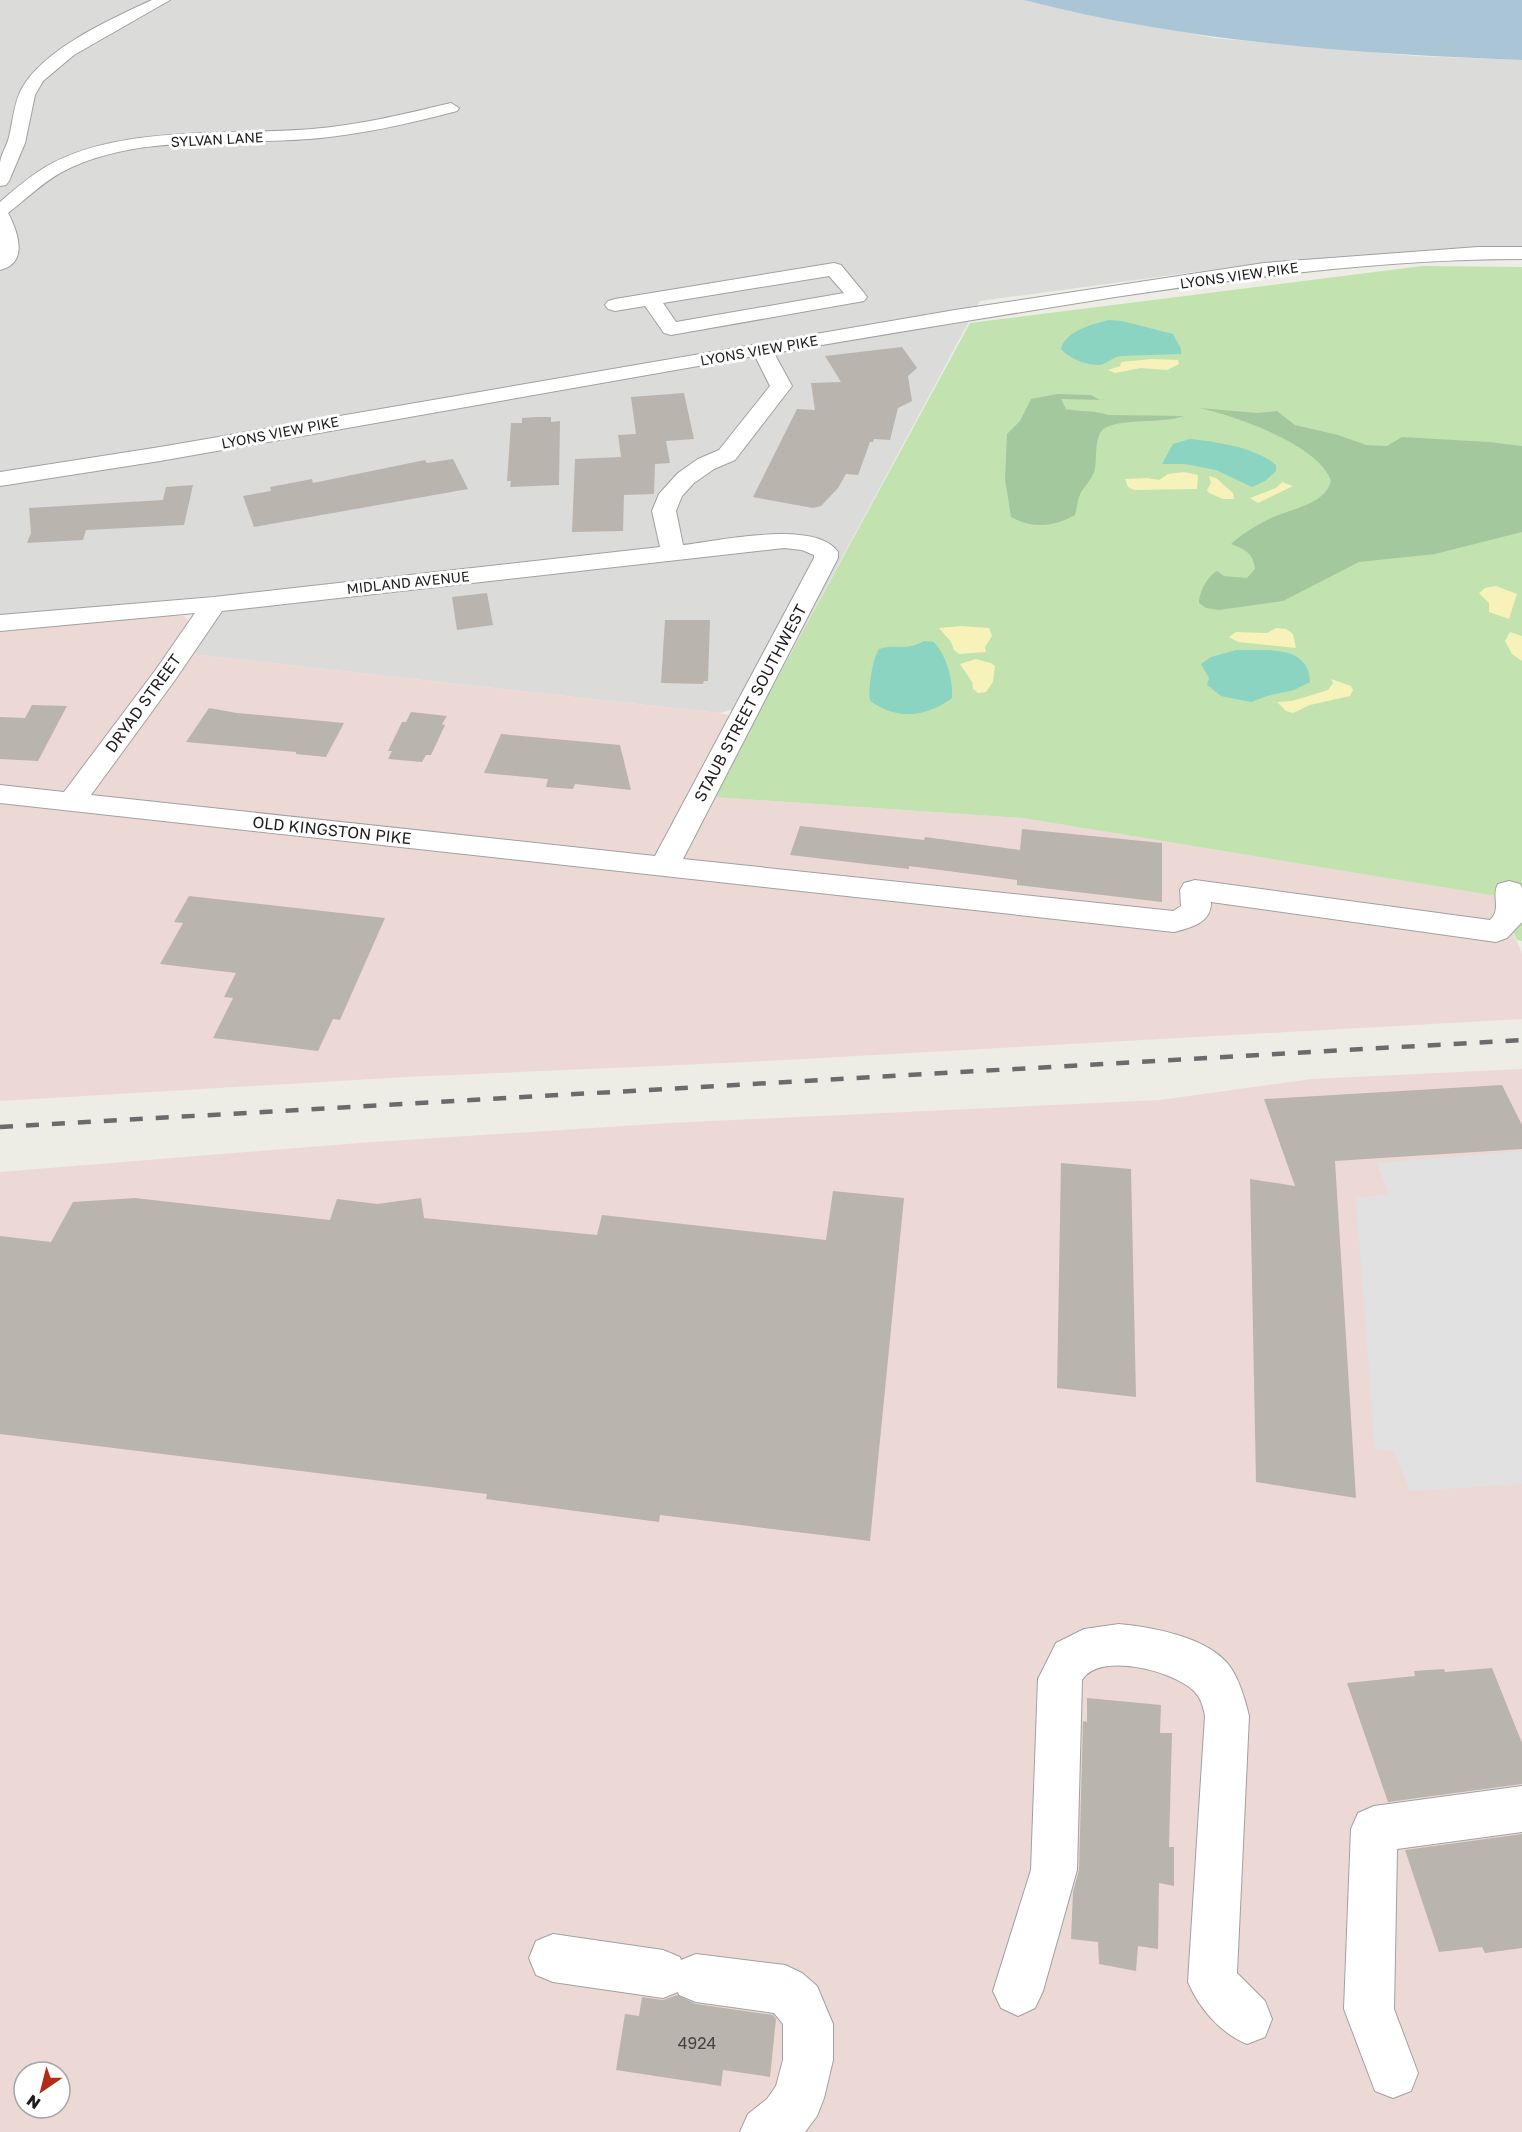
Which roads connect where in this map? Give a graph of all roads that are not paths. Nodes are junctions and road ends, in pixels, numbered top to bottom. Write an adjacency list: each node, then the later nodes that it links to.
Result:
1 (163, 0): 3 (street)
2 (451, 108): 4 (street, SYLVAN LANE)
3 (0, 181)
4 (0, 213): 6 (street)
5 (1522, 253): 10 (street, LYONS VIEW PIKE)
6 (0, 264)
7 (857, 297): 8 (street); 8 (street); 10 (street)
8 (651, 300): 9 (street)
9 (615, 305)
10 (883, 329): 11 (street, LYONS VIEW PIKE)
11 (762, 349): 12 (street, LYONS VIEW PIKE); 14 (street)
12 (0, 479)
13 (816, 545): 14 (street, MIDLAND AVENUE); 19 (street, STAUB STREET SOUTHWEST)
14 (673, 552): 15 (street, MIDLAND AVENUE)
15 (213, 604): 16 (street, MIDLAND AVENUE); 18 (street, DRYAD STREET)
16 (0, 623)
17 (0, 794): 18 (street, OLD KINGSTON PIKE)
18 (71, 802): 19 (street, OLD KINGSTON PIKE)
19 (665, 865): 20 (street, OLD KINGSTON PIKE)
20 (1509, 891)
21 (1522, 1809): 25 (street)
22 (553, 1958): 26 (street)
23 (1018, 1990): 24 (street)
24 (1247, 2019)
25 (1393, 2073)
26 (766, 2132)

